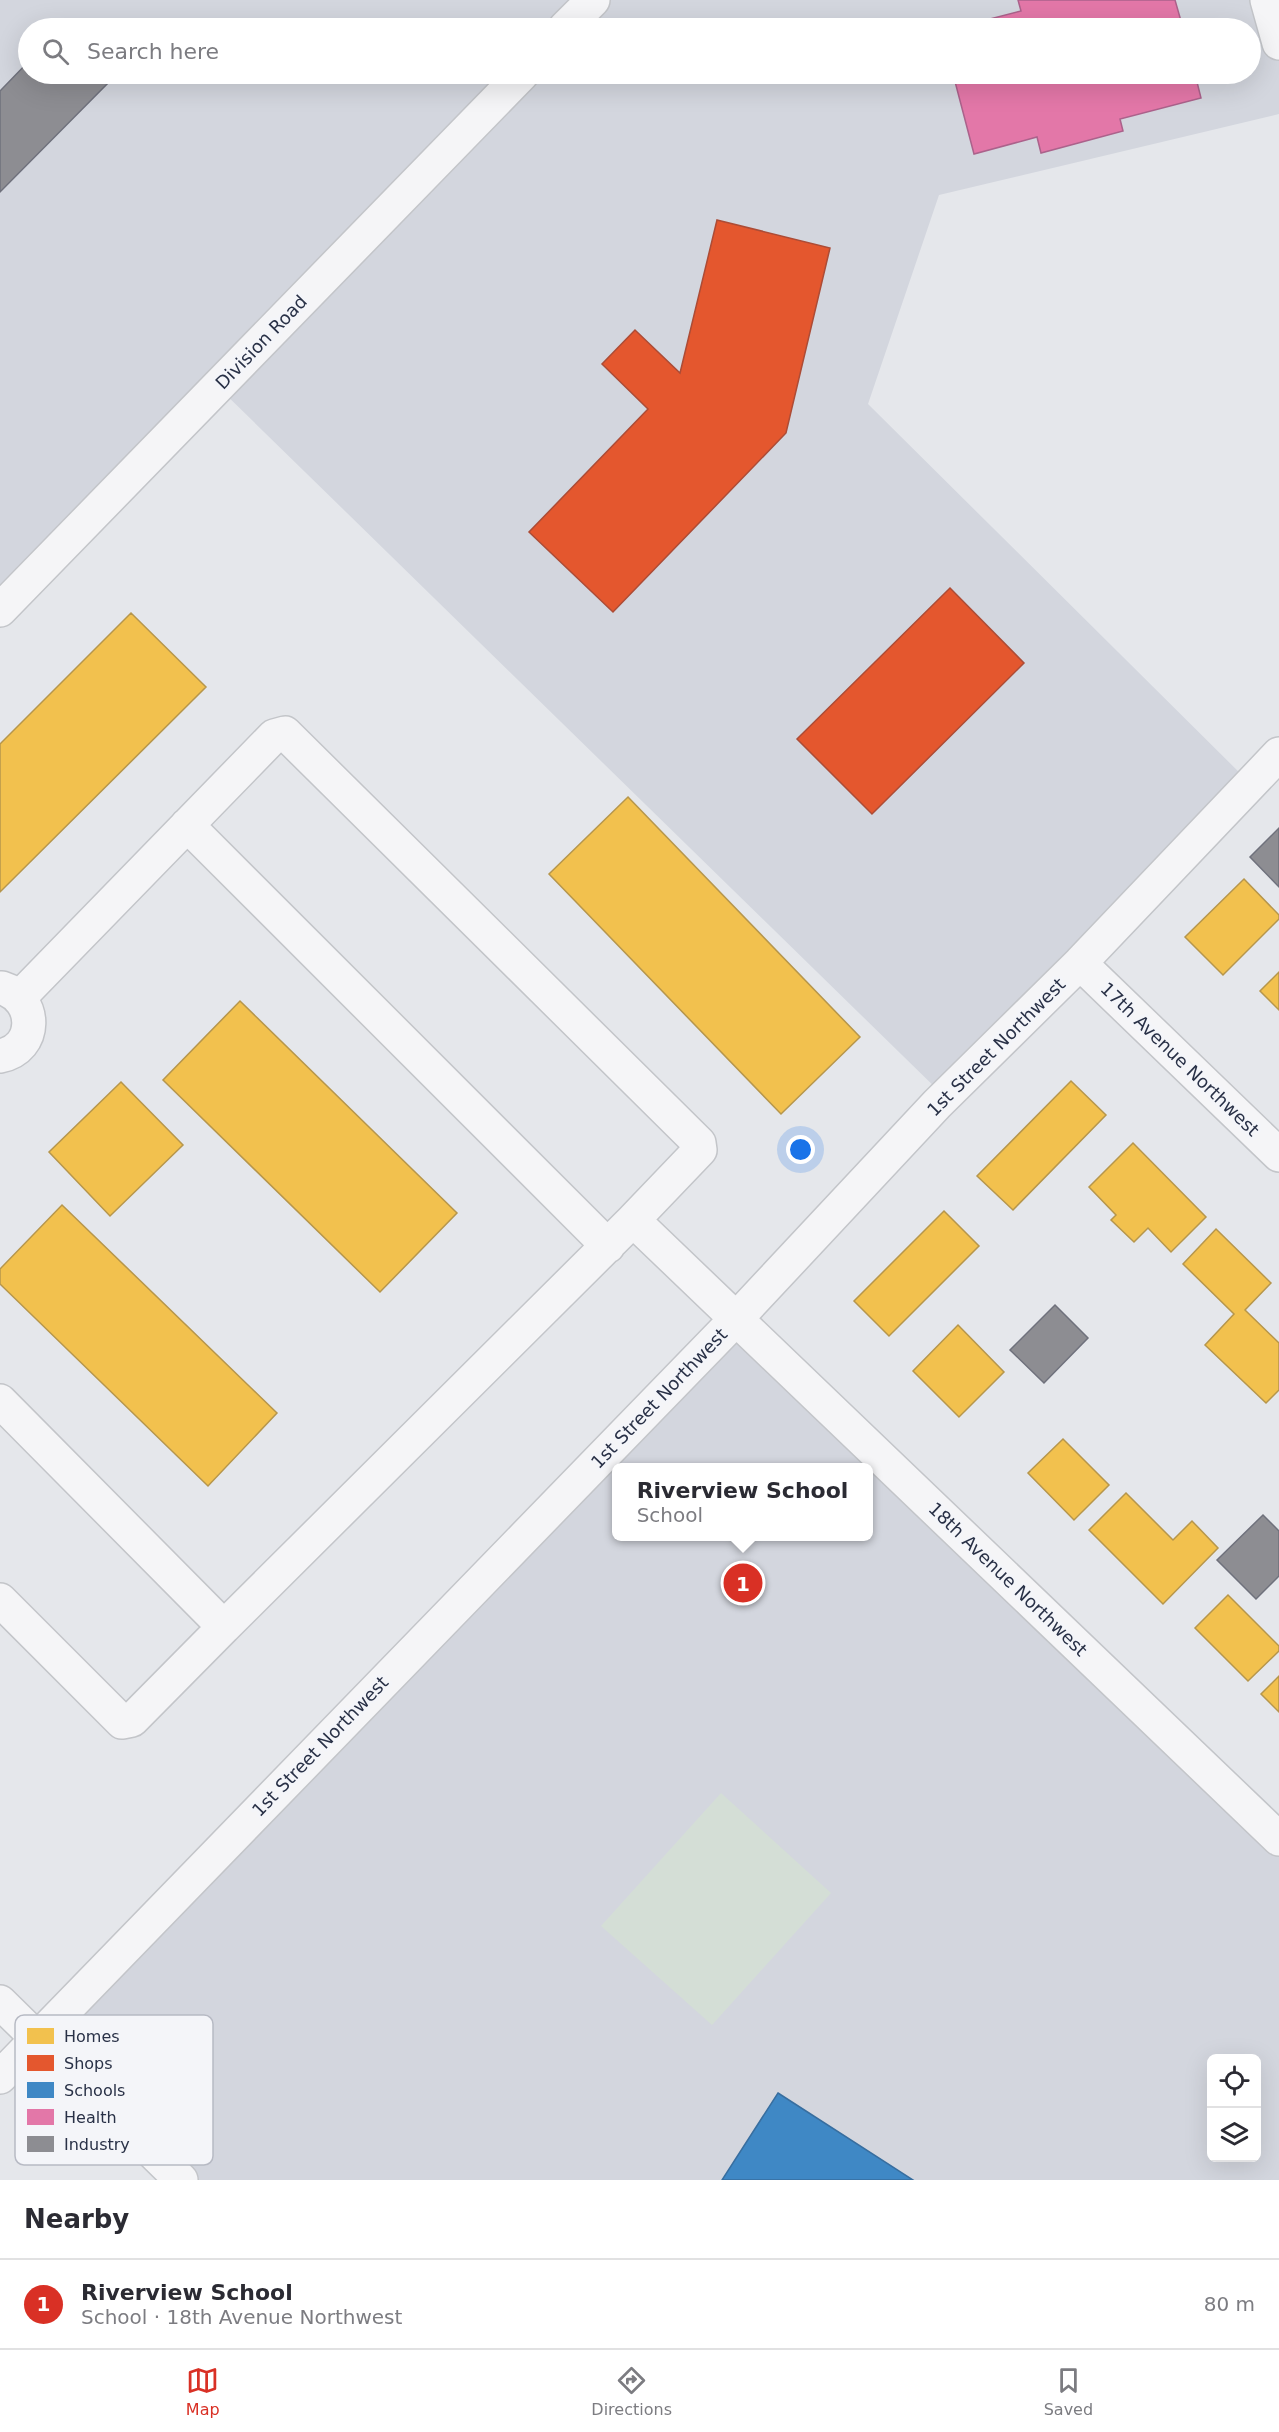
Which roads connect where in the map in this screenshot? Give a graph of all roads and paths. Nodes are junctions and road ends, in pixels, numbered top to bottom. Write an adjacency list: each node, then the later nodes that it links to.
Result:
1 (593, 0): 3 (street)
2 (1267, 0): 4 (street)
3 (575, 18)
4 (1279, 43)
5 (512, 84): 6 (street, Division Road)
6 (0, 610)
7 (1274, 769): 9 (street, 1st Street Northwest)
8 (187, 825): 10 (street); 13 (street); 14 (street)
9 (1080, 963): 12 (street, 17th Avenue Northwest); 15 (street, 1st Street Northwest)
10 (10, 993): 11 (street)
11 (0, 1056)
12 (1279, 1155)
13 (633, 1220): 14 (street); 15 (street, 18th Avenue Northwest)
14 (608, 1245): 18 (street)
15 (736, 1319): 19 (street, 18th Avenue Northwest); 21 (street, 1st Street Northwest)
16 (0, 1401): 18 (street)
17 (0, 1600): 18 (street)
18 (224, 1626)
19 (1279, 1839)
20 (0, 2002): 22 (street)
21 (58, 2015)
22 (15, 2017)
23 (15, 2061): 24 (street, 1st Street Northwest)
24 (0, 2077)
25 (166, 2165): 26 (street)
26 (181, 2180)

